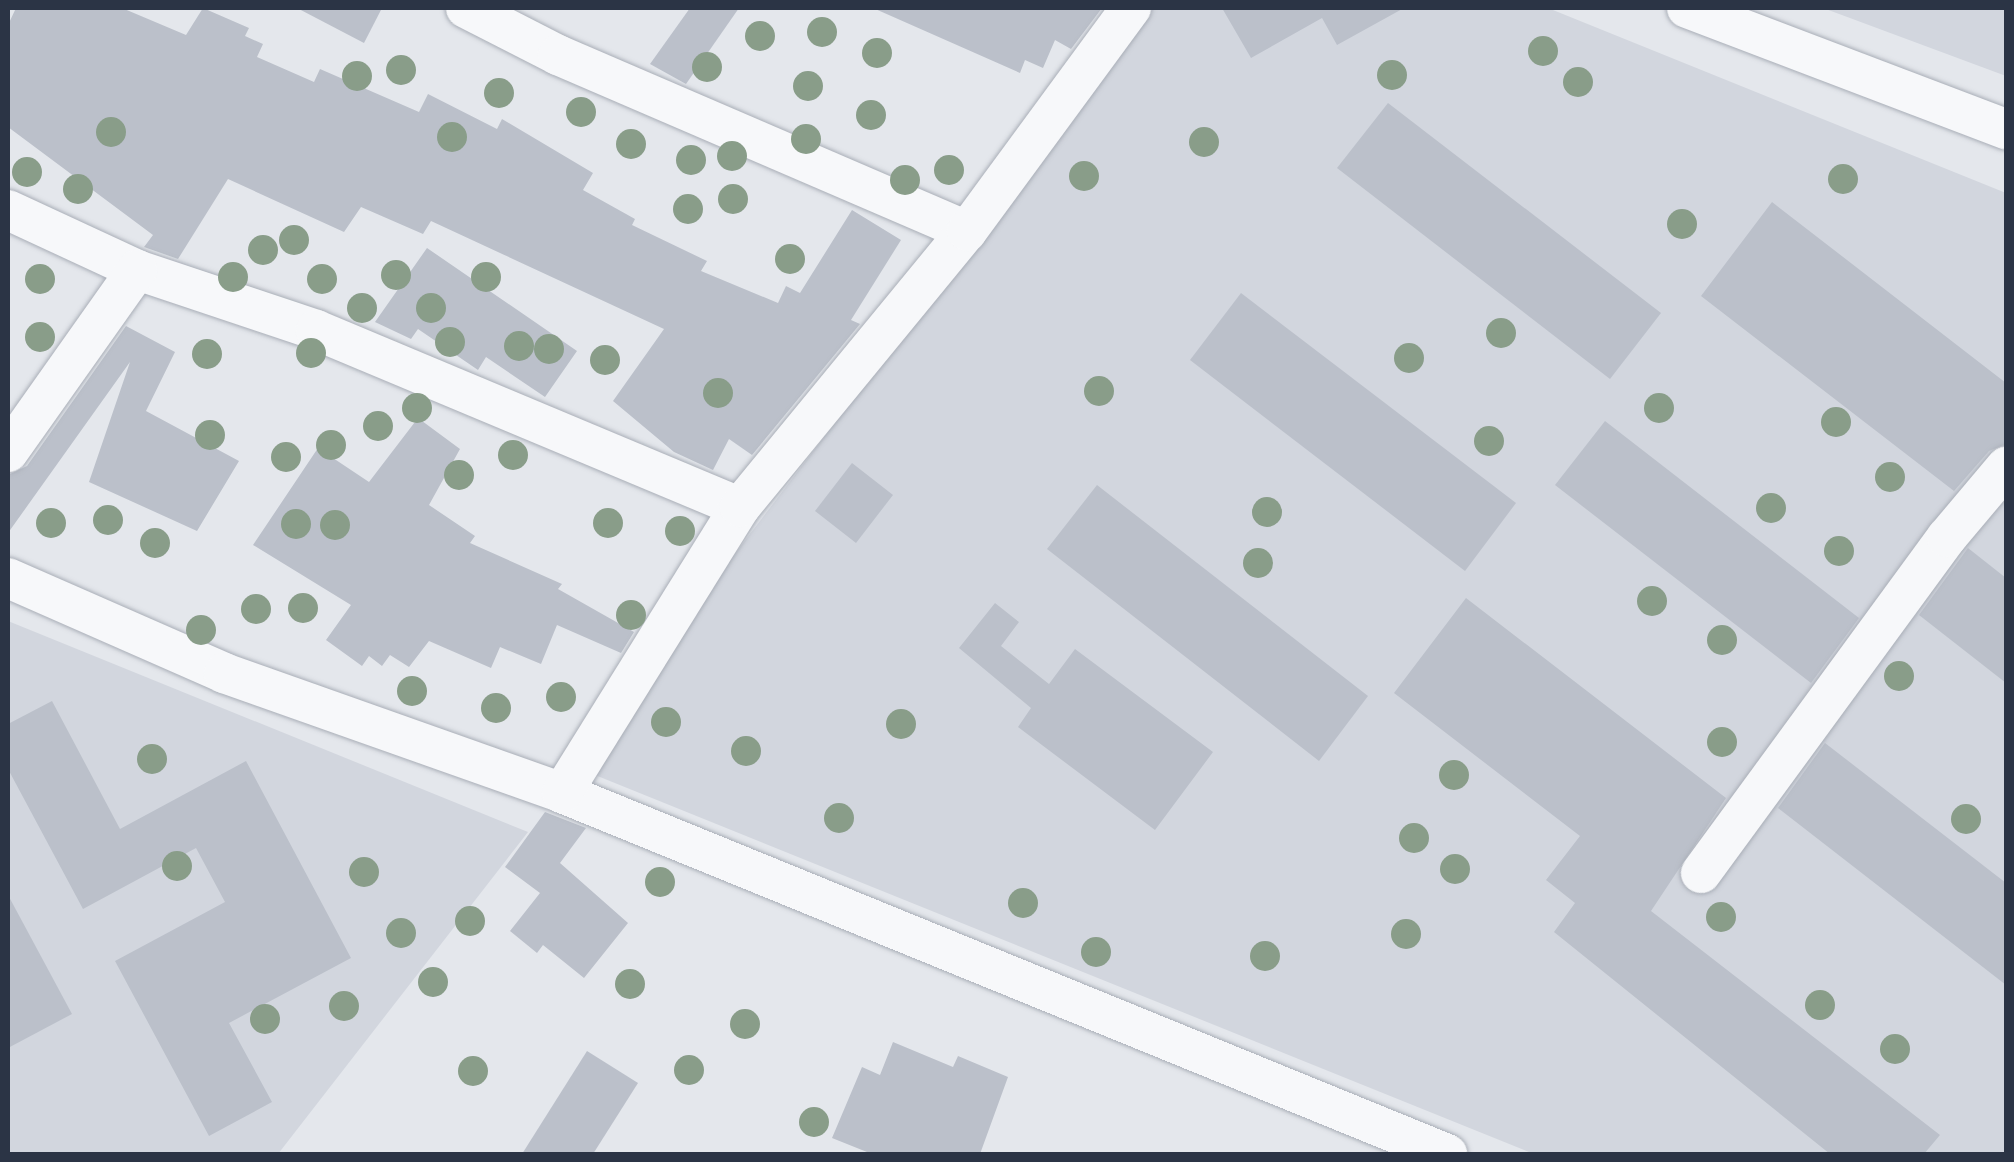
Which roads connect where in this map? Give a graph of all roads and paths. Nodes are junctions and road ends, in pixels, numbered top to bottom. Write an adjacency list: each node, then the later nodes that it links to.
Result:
1 (466, 8): 6 (street)
2 (1130, 8): 6 (street)
3 (1686, 8): 4 (street)
4 (2006, 128)
5 (8, 210): 7 (street)
6 (967, 232): 10 (street)
7 (136, 270): 8 (street); 10 (street)
8 (8, 452)
9 (2006, 468): 13 (street)
10 (740, 507): 12 (street)
11 (8, 578): 12 (street)
12 (562, 794): 14 (street)
13 (1702, 873)
14 (1447, 1154)

